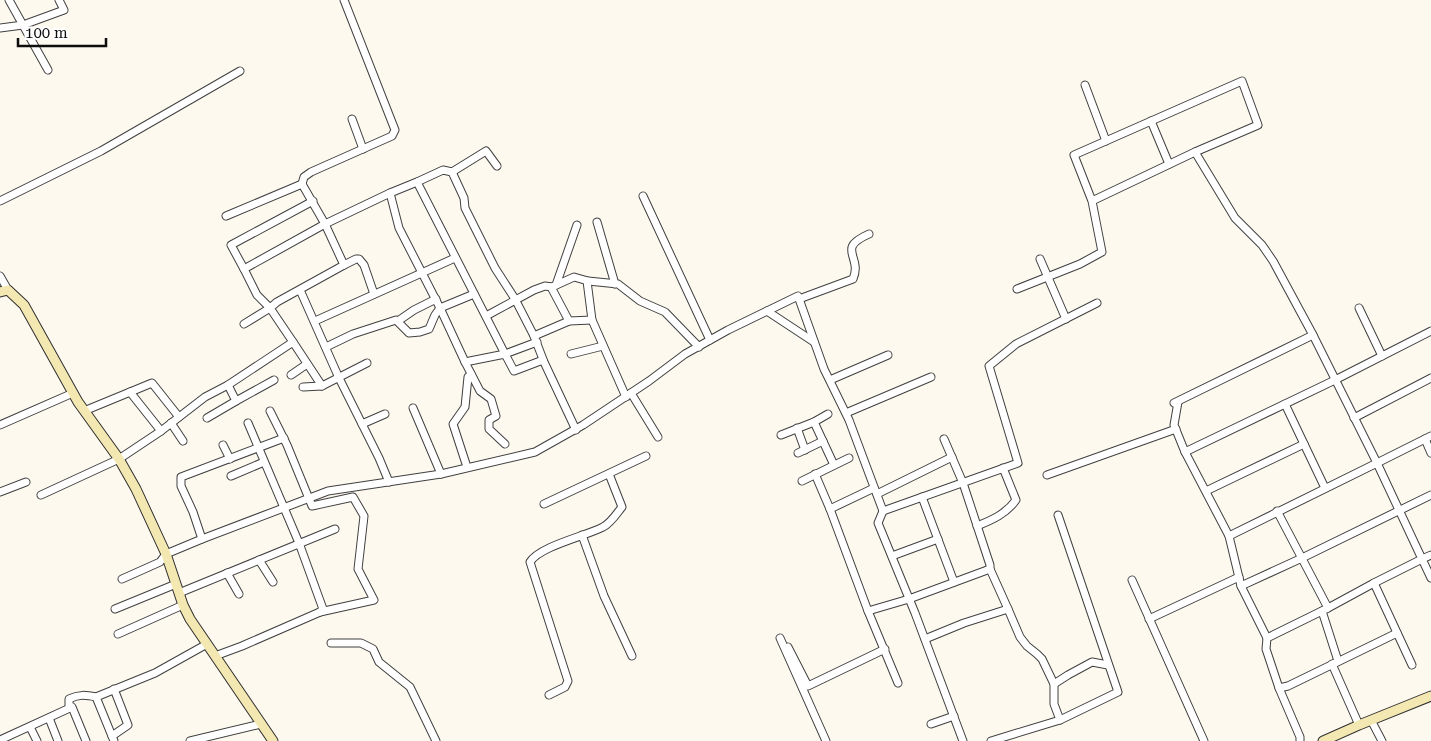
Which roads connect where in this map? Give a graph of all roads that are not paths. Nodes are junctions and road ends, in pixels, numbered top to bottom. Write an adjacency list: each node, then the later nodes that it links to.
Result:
1 (9, 0): 4 (street)
2 (58, 0): 4 (street)
3 (344, 0): 12 (street)
4 (23, 25): 5 (street); 6 (street)
5 (0, 28)
6 (48, 70)
7 (240, 71): 21 (street)
8 (1085, 86): 11 (street)
9 (352, 119): 12 (street)
10 (1151, 121): 11 (street); 13 (street); 14 (street)
11 (1106, 141): 22 (street)
12 (363, 149): 18 (street)
13 (1195, 152): 14 (street); 60 (street)
14 (1169, 164): 22 (street)
15 (497, 166): 16 (street)
16 (452, 172): 17 (street); 45 (street)
17 (417, 182): 19 (street); 29 (street)
18 (302, 184): 23 (street); 24 (street)
19 (390, 193): 26 (street); 33 (street)
20 (643, 196): 62 (street)
21 (0, 201)
22 (1092, 201): 35 (street)
23 (313, 202): 26 (street); 32 (street)
24 (226, 216)
25 (597, 222): 37 (street)
26 (325, 224): 31 (street); 32 (street)
27 (577, 225): 38 (street)
28 (869, 234): 46 (street)
29 (455, 258): 33 (street); 43 (street)
30 (1040, 259): 35 (street)
31 (344, 265): 40 (street); 42 (street)
32 (244, 269): 48 (street)
33 (423, 272): 42 (street); 44 (street)
34 (0, 276): 41 (street)
35 (1048, 278): 39 (street); 53 (street)
36 (587, 281): 37 (street); 38 (street); 54 (street)
37 (615, 284): 66 (street)
38 (554, 286): 45 (street); 56 (street)
39 (1018, 289)
40 (300, 290): 48 (street); 55 (street)
41 (4, 291): 88 (street)
42 (374, 294): 55 (street)
43 (474, 294): 49 (street); 52 (street)
44 (436, 298): 49 (street); 57 (street)
45 (515, 299): 52 (street); 61 (street)
46 (799, 299): 51 (street); 64 (street)
47 (1097, 303): 53 (street)
48 (270, 308): 58 (street); 63 (street)
49 (440, 308): 57 (street); 73 (street)
50 (1359, 308): 71 (street)
51 (767, 311): 62 (street); 64 (street)
52 (486, 316): 68 (street)
53 (1066, 319): 134 (street)
54 (592, 320): 56 (street); 65 (street)
55 (315, 321): 67 (street)
56 (569, 321): 61 (street)
57 (398, 322): 67 (street)
58 (244, 324)
59 (1431, 331): 71 (street)
60 (1313, 335): 83 (street); 107 (street)
61 (535, 339): 68 (street); 72 (street)
62 (710, 340): 66 (street)
63 (292, 342): 75 (street); 84 (street)
64 (814, 342): 82 (street)
65 (603, 346): 69 (street); 89 (street)
66 (699, 346): 89 (street)
67 (326, 347): 79 (street)
68 (505, 354): 72 (street); 73 (street)
69 (571, 354)
70 (888, 355): 82 (street)
71 (1382, 356): 83 (street)
72 (543, 360): 108 (street)
73 (465, 362): 76 (street)
74 (367, 363): 79 (street)
75 (307, 364): 77 (street); 85 (street)
76 (470, 374): 117 (street); 133 (street)
77 (291, 375)
78 (931, 377): 95 (street)
79 (339, 378): 85 (street); 104 (street)
80 (1431, 378): 100 (street)
81 (274, 380): 90 (street)
82 (830, 380): 95 (street)
83 (1336, 380): 91 (street); 100 (street)
84 (228, 386): 90 (street); 98 (street)
85 (322, 386): 86 (street)
86 (303, 387)
87 (130, 392): 93 (street); 98 (street); 109 (street)
88 (73, 393): 93 (street); 105 (street)
89 (628, 395): 108 (street); 111 (street)
90 (236, 401): 99 (street)
91 (1284, 404): 118 (street); 122 (street)
92 (413, 408): 135 (street)
93 (84, 411): 128 (street)
94 (270, 411): 112 (street)
95 (846, 413): 145 (street)
96 (385, 414): 104 (street)
97 (828, 414): 101 (street)
98 (179, 417): 102 (street)
99 (207, 418)
100 (1354, 418): 131 (street)
101 (814, 422): 106 (street); 116 (street)
102 (171, 423): 109 (street); 115 (street)
103 (248, 423): 120 (street)
104 (362, 424): 142 (street)
105 (0, 425)
106 (797, 428): 110 (street); 121 (street)
107 (1176, 429): 122 (street); 139 (street)
108 (576, 430): 133 (street)
109 (161, 432): 128 (street)
110 (781, 435)
111 (658, 437)
112 (284, 438): 120 (street); 151 (street)
113 (1428, 438): 124 (street); 131 (street)
114 (944, 439): 126 (street)
115 (183, 441)
116 (823, 441): 121 (street); 132 (street)
117 (505, 444)
118 (1304, 444): 144 (street); 146 (street)
119 (224, 445): 129 (street)
120 (258, 448): 129 (street); 130 (street)
121 (805, 450): 123 (street)
122 (1185, 452): 146 (street)
123 (798, 453)
124 (1431, 453)
125 (646, 456): 136 (street)
126 (952, 457): 143 (street); 145 (street)
127 (849, 458): 132 (street)
128 (119, 459): 148 (street); 166 (street)
129 (230, 459): 163 (street)
130 (264, 462): 138 (street); 153 (street)
131 (1377, 463): 144 (street); 157 (street)
132 (834, 465): 137 (street)
133 (467, 467): 135 (street)
134 (1003, 468): 143 (street); 159 (street)
135 (440, 474): 142 (street)
136 (609, 474): 152 (street); 161 (street)
137 (815, 474): 140 (street); 154 (street)
138 (231, 476)
139 (1046, 476)
140 (802, 481)
141 (26, 482): 147 (street)
142 (389, 482): 151 (street)
143 (963, 483): 150 (street); 159 (street)
144 (1325, 488): 156 (street)
145 (876, 491): 154 (street); 155 (street)
146 (1206, 491): 162 (street)
147 (0, 492)
148 (41, 495)
149 (1431, 495): 157 (street)
150 (922, 497): 155 (street); 164 (street)
151 (308, 498): 153 (street); 190 (street)
152 (544, 504)
153 (284, 508): 163 (street); 165 (street)
154 (830, 509): 189 (street)
155 (883, 511): 168 (street)
156 (1277, 511): 162 (street); 169 (street)
157 (1399, 511): 169 (street); 170 (street)
158 (1058, 515): 205 (street)
159 (977, 526): 172 (street)
160 (335, 529): 165 (street)
161 (582, 535): 202 (street); 210 (street)
162 (1229, 536): 174 (street)
163 (202, 539): 166 (street)
164 (938, 539): 168 (street); 179 (street)
165 (299, 543): 171 (street); 190 (street)
166 (166, 554): 176 (street); 182 (street)
167 (1431, 554): 170 (street)
168 (892, 556): 184 (street)
169 (1302, 558): 181 (street); 188 (street)
170 (1422, 559): 175 (street); 180 (street)
171 (259, 560): 173 (street); 178 (street)
172 (990, 569): 179 (street); 187 (street)
173 (227, 573): 182 (street); 183 (street)
174 (1239, 577): 181 (street); 191 (street)
175 (1431, 578)
176 (122, 579)
177 (1132, 580): 191 (street)
178 (273, 582)
179 (954, 582): 184 (street)
180 (1374, 583): 188 (street); 192 (street)
181 (1241, 586): 195 (street)
182 (177, 589): 185 (street); 186 (street)
183 (238, 594)
184 (909, 599): 189 (street); 196 (street)
185 (183, 605): 193 (street); 198 (street)
186 (115, 609)
187 (1008, 609): 196 (street); 207 (street)
188 (1324, 610): 195 (street); 203 (street)
189 (868, 611): 200 (street)
190 (320, 612): 201 (street)
191 (1150, 619): 234 (street)
192 (1398, 633): 203 (street); 204 (street)
193 (118, 634)
194 (780, 638): 231 (street)
195 (1267, 638): 208 (street)
196 (924, 639): 214 (street)
197 (331, 643): 230 (street)
198 (207, 644): 201 (street); 209 (street)
199 (788, 647): 200 (street)
200 (885, 649): 206 (street)
201 (215, 656): 218 (street)
202 (632, 656)
203 (1335, 663): 208 (street); 220 (street)
204 (1412, 665)
205 (1108, 666): 207 (street); 216 (street)
206 (898, 683)
207 (1054, 684): 216 (street)
208 (1279, 688): 235 (street)
209 (114, 689): 212 (street); 222 (street)
210 (549, 695)
211 (1431, 696): 217 (street)
212 (96, 697): 213 (street); 222 (street)
213 (69, 708): 215 (street); 227 (street)
214 (954, 716): 219 (street); 232 (street)
215 (49, 718): 221 (street); 226 (street)
216 (1060, 720): 233 (street)
217 (1371, 720): 220 (street); 237 (street)
218 (262, 724): 224 (street); 229 (street)
219 (931, 724)
220 (1359, 725): 236 (street)
221 (30, 727): 223 (street); 225 (street)
222 (113, 739)
223 (0, 740)
224 (200, 740): 228 (street)
225 (37, 741)
226 (58, 741)
227 (86, 741)
228 (190, 741)
229 (273, 741)
230 (436, 741)
231 (826, 741)
232 (963, 741)
233 (991, 741)
234 (1204, 741)
235 (1300, 741)
236 (1323, 741)
237 (1382, 741)

